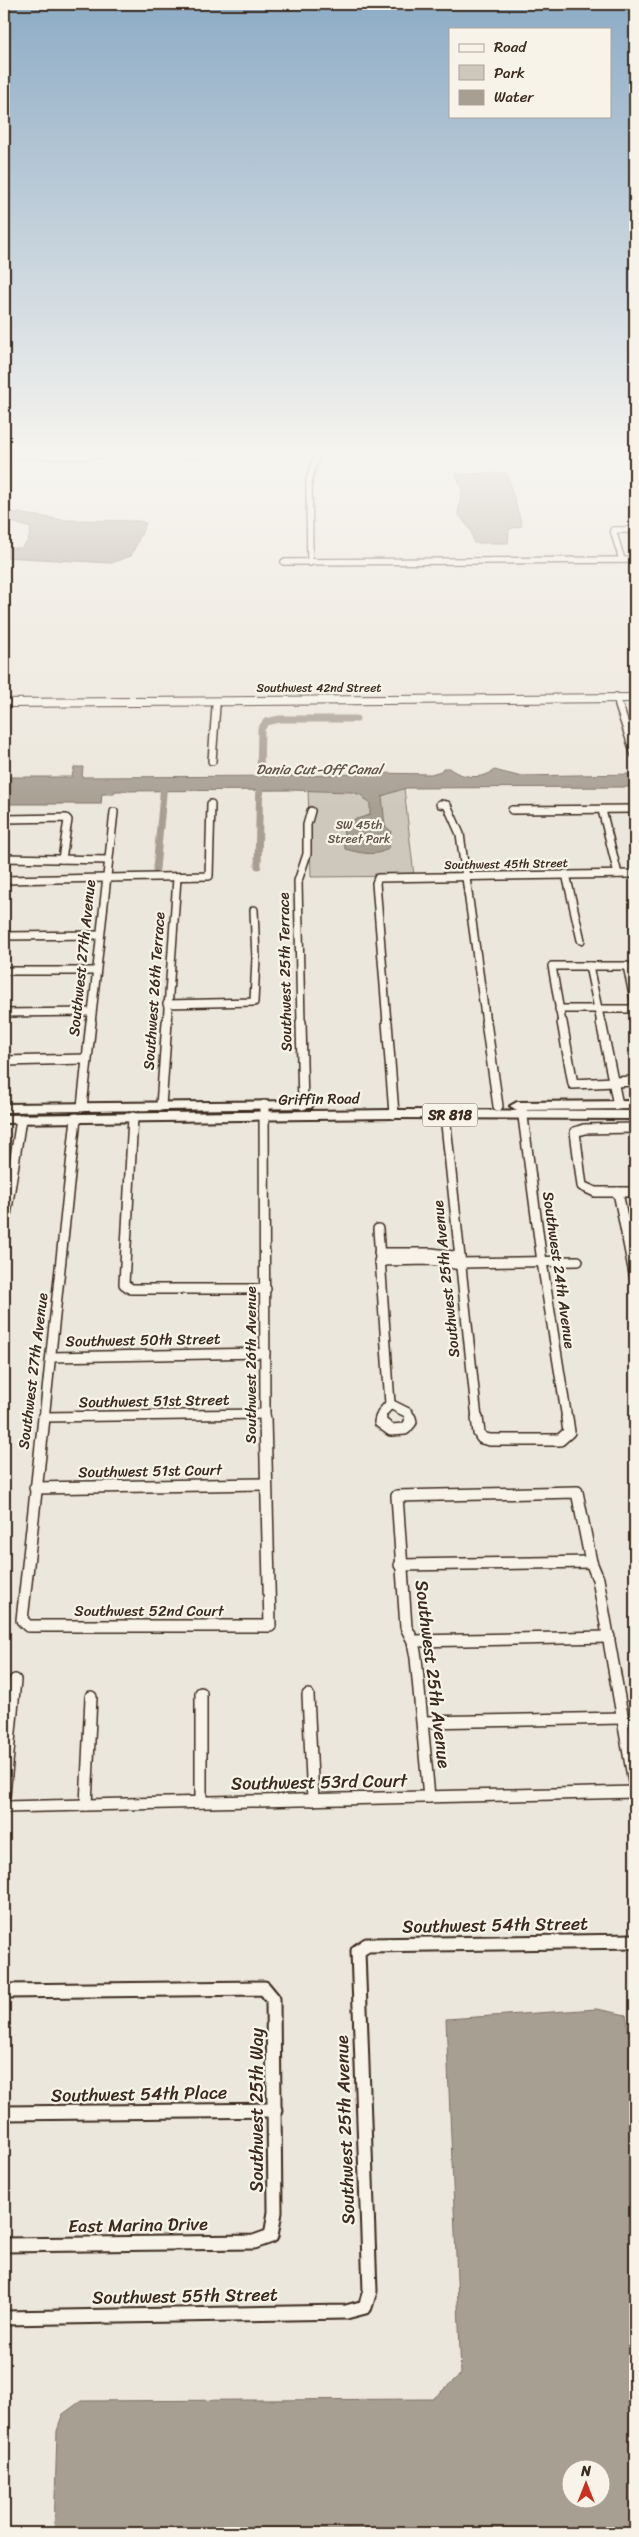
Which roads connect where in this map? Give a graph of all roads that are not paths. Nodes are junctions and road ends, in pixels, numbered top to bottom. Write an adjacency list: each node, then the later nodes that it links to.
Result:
1 (375, 697): 2 (street, Southwest 42nd Street); 4 (street, Southwest 42nd Street); 6 (street)
2 (617, 697): 3 (street, Southwest 42nd Street); 6 (street, Southwest 42nd Street); 9 (street)
3 (635, 697)
4 (166, 698): 5 (street, Southwest 42nd Street); 7 (street)
5 (4, 701): 7 (street, Southwest 42nd Street)
6 (360, 701): 8 (street, Southwest 42nd Street)
7 (147, 702): 8 (street, Southwest 42nd Street)
8 (216, 702): 10 (street)
9 (635, 755)
10 (212, 761)
11 (212, 804): 27 (street)
12 (440, 804): 26 (street)
13 (635, 809): 15 (street)
14 (512, 810): 15 (street)
15 (602, 810): 24 (street)
16 (311, 811): 51 (street, Southwest 25th Terrace)
17 (114, 812): 21 (street, Southwest 27th Avenue)
18 (4, 819): 20 (street)
19 (5, 859): 20 (street); 22 (street)
20 (62, 859): 21 (street)
21 (108, 860): 28 (street, Southwest 27th Avenue)
22 (4, 874)
23 (566, 874): 24 (street, Southwest 45th Street); 26 (street, Southwest 45th Street); 33 (street)
24 (618, 874): 25 (street, Southwest 45th Street)
25 (635, 874)
26 (466, 875): 53 (street); 55 (street, Southwest 45th Street)
27 (176, 878): 28 (street); 39 (street, Southwest 26th Terrace)
28 (106, 879): 29 (street); 31 (street, Southwest 27th Avenue)
29 (4, 880)
30 (254, 910): 38 (street)
31 (100, 935): 32 (street); 37 (street, Southwest 27th Avenue)
32 (4, 936)
33 (581, 940)
34 (589, 966): 35 (street); 41 (street); 42 (street)
35 (627, 966): 40 (street)
36 (4, 971): 37 (street)
37 (96, 971): 44 (street, Southwest 27th Avenue)
38 (254, 1002): 39 (street)
39 (167, 1004): 52 (street, Southwest 26th Terrace)
40 (635, 1004)
41 (559, 1009): 42 (street); 49 (street)
42 (598, 1009): 43 (street); 49 (street)
43 (635, 1009)
44 (91, 1012): 45 (street); 46 (street, Southwest 27th Avenue)
45 (4, 1013)
46 (86, 1060): 47 (street); 60 (street, Southwest 27th Avenue)
47 (4, 1061)
48 (635, 1081): 49 (street)
49 (614, 1082): 57 (street)
50 (635, 1104): 57 (main road, Griffin Road / SR 818)
51 (302, 1105): 55 (main road, Griffin Road / SR 818); 56 (main road, Griffin Road / SR 818)
52 (161, 1106): 56 (main road, Griffin Road / SR 818); 60 (main road, Griffin Road / SR 818)
53 (498, 1106): 55 (main road, Griffin Road / SR 818); 58 (main road, Griffin Road / SR 818)
54 (4, 1108): 60 (main road, Griffin Road / SR 818)
55 (394, 1109): 56 (main road, Griffin Road / SR 818); 61 (main road, Griffin Road / SR 818)
56 (264, 1110): 63 (main road, Griffin Road / SR 818); 76 (street, Southwest 26th Avenue)
57 (618, 1110): 58 (main road, Griffin Road / SR 818); 59 (main road); 62 (main road, Griffin Road / SR 818)
58 (522, 1111): 61 (main road, Griffin Road / SR 818); 74 (street, Southwest 24th Avenue)
59 (635, 1111)
60 (79, 1113): 63 (main road, Griffin Road / SR 818); 64 (main road, Griffin Road / SR 818); 78 (street, Southwest 27th Avenue)
61 (445, 1115): 73 (street, Southwest 25th Avenue)
62 (635, 1115)
63 (133, 1117): 76 (street)
64 (21, 1118): 65 (main road, Griffin Road / SR 818); 69 (street)
65 (4, 1119)
66 (635, 1128): 67 (street)
67 (618, 1192): 68 (street); 75 (street)
68 (635, 1192)
69 (4, 1228)
70 (378, 1229): 71 (street)
71 (379, 1257): 73 (street); 79 (street)
72 (578, 1261): 74 (street)
73 (461, 1262): 74 (street); 82 (street, Southwest 25th Avenue)
74 (542, 1262): 82 (street, Southwest 24th Avenue)
75 (635, 1279)
76 (266, 1289): 77 (street, Southwest 26th Avenue)
77 (265, 1353): 78 (street, Southwest 50th Street); 80 (street, Southwest 26th Avenue)
78 (51, 1357): 81 (street, Southwest 27th Avenue)
79 (390, 1404)
80 (265, 1414): 81 (street, Southwest 51st Street); 83 (street, Southwest 26th Avenue)
81 (43, 1417): 84 (street, Southwest 27th Avenue)
82 (482, 1438)
83 (265, 1484): 84 (street, Southwest 51st Court); 88 (street, Southwest 26th Avenue)
84 (35, 1488): 87 (street, Southwest 27th Avenue)
85 (591, 1562): 86 (street); 86 (street, Southwest 25th Avenue); 89 (street)
86 (400, 1565): 90 (street, Southwest 25th Avenue)
87 (28, 1626): 88 (street, Southwest 52nd Court)
88 (270, 1626)
89 (609, 1637): 90 (street); 95 (street)
90 (413, 1641): 96 (street, Southwest 25th Avenue)
91 (15, 1680): 99 (street)
92 (201, 1693): 102 (street)
93 (308, 1695): 101 (street)
94 (91, 1697): 103 (street)
95 (622, 1718): 96 (street); 97 (street)
96 (423, 1722): 100 (street, Southwest 25th Avenue)
97 (635, 1788)
98 (635, 1792): 100 (street, Southwest 53rd Court)
99 (4, 1795)
100 (429, 1797): 101 (street, Southwest 53rd Court)
101 (313, 1800): 102 (street, Southwest 53rd Court)
102 (201, 1802): 103 (street, Southwest 53rd Court)
103 (86, 1805): 104 (street, Southwest 53rd Court)
104 (4, 1807)
105 (635, 1941): 106 (street, Southwest 54th Street)
106 (358, 1951): 113 (street, Southwest 25th Avenue)
107 (264, 1988): 108 (street); 109 (street, Southwest 25th Way)
108 (4, 1991)
109 (276, 2110): 110 (street, Southwest 54th Place); 111 (street, Southwest 25th Way)
110 (4, 2113)
111 (271, 2236): 112 (street, East Marina Drive)
112 (4, 2245)
113 (366, 2307): 114 (street, Southwest 55th Street)
114 (4, 2318)

